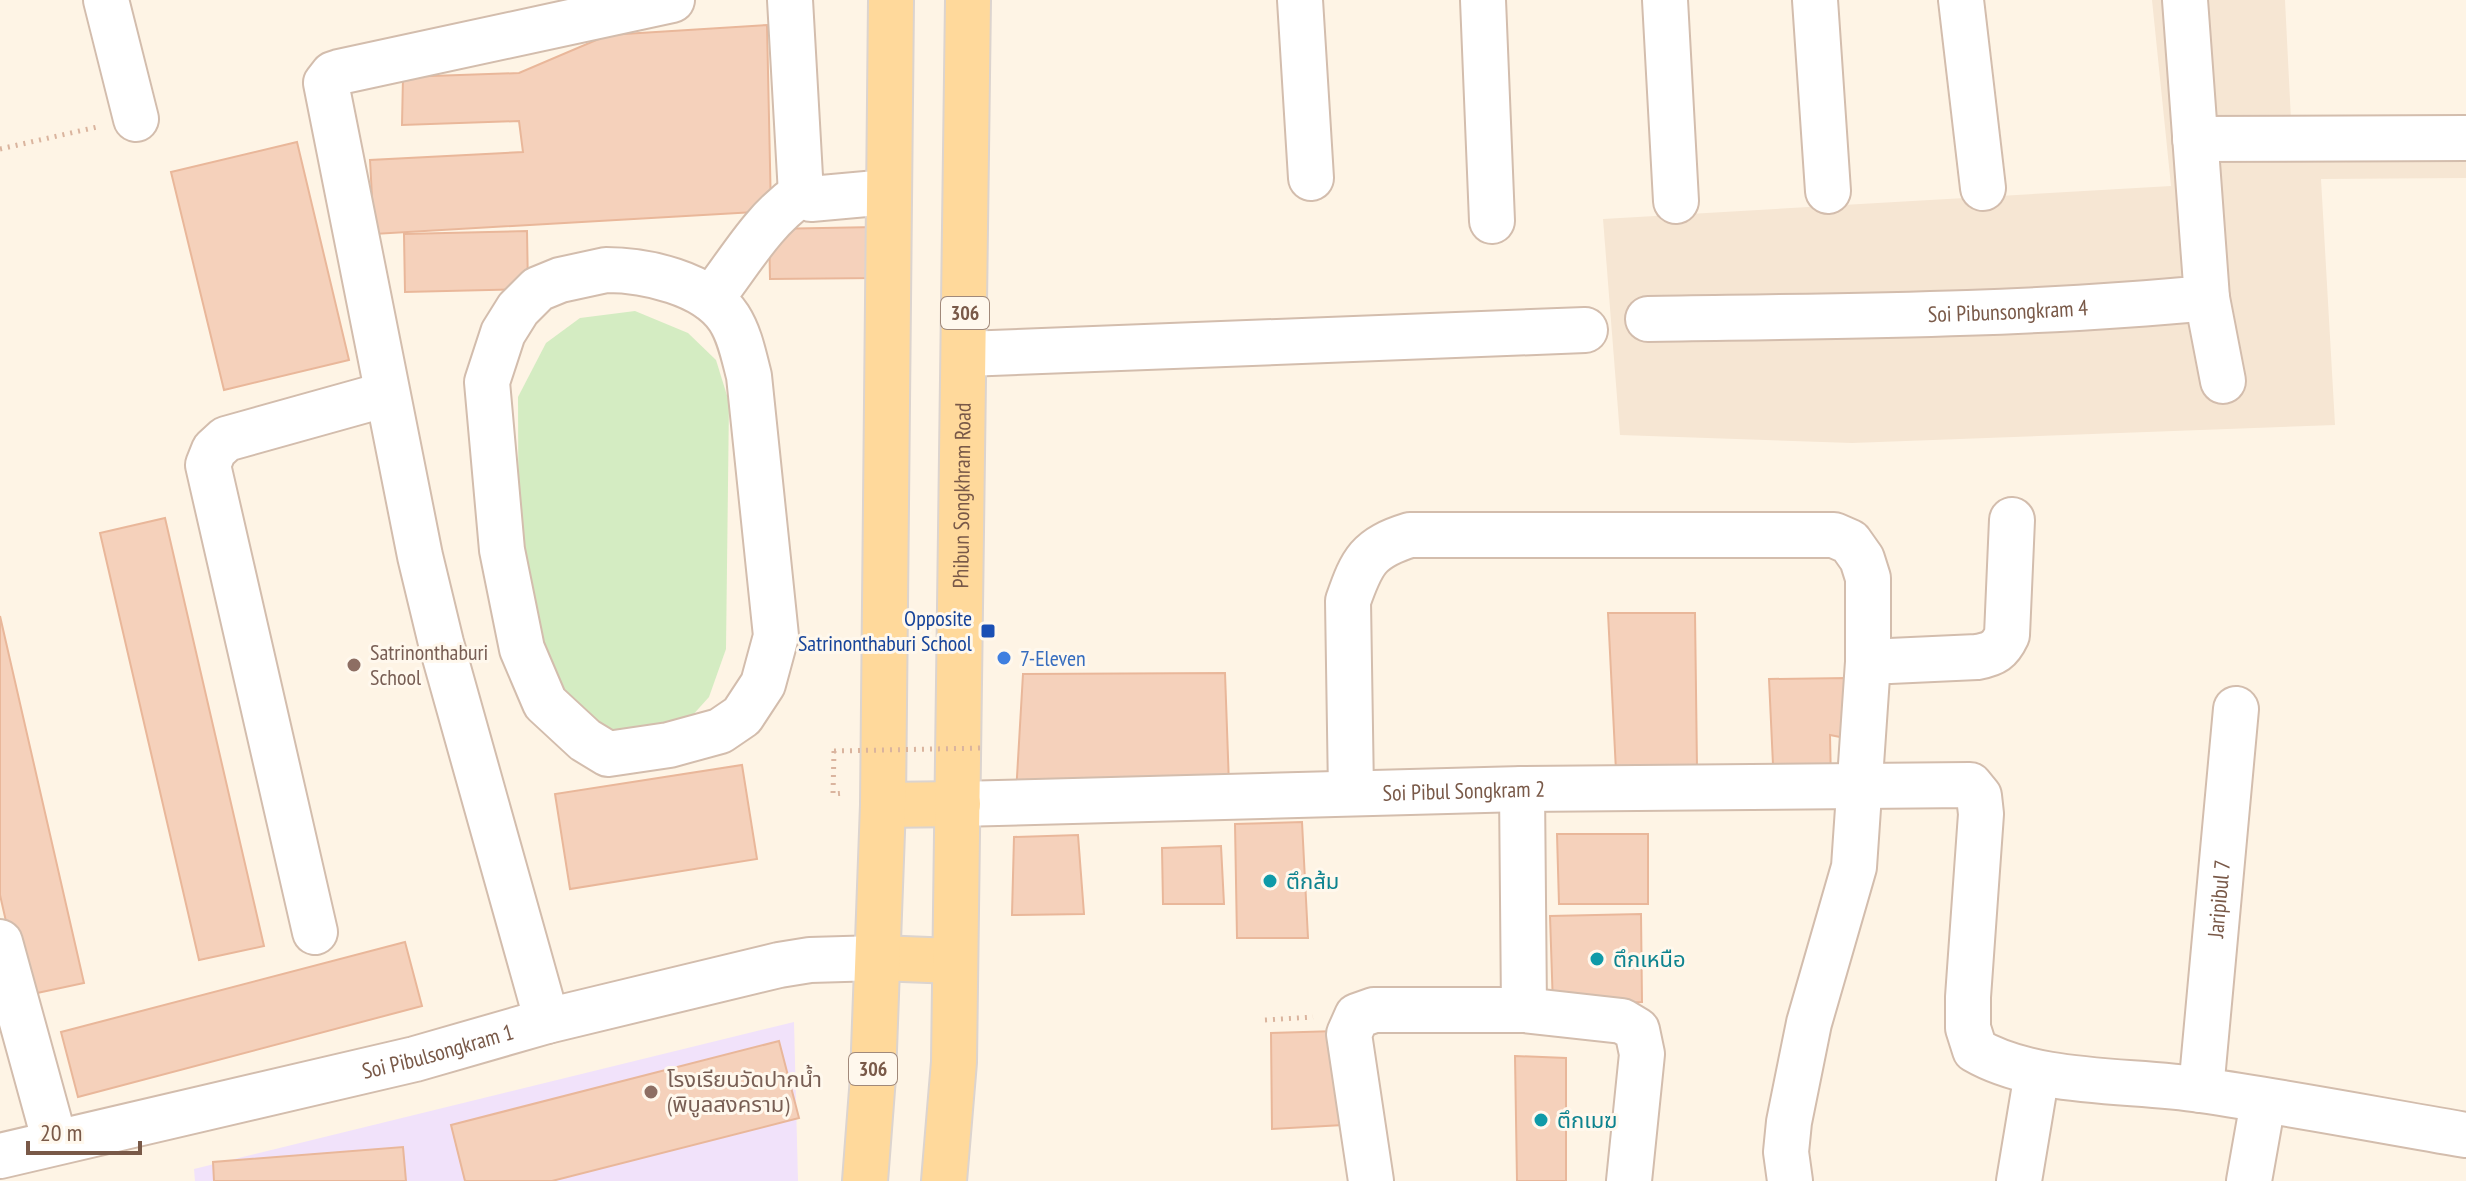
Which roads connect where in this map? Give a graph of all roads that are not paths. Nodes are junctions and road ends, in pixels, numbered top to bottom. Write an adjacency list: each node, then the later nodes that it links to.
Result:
1 (106, 0): 12 (street)
2 (672, 0): 28 (street)
3 (790, 0): 19 (street)
4 (891, 0): 18 (main road, 306)
5 (968, 0): 26 (main road, Phibun Songkhram Road / 306)
6 (1300, 0): 15 (street)
7 (1483, 0): 21 (street)
8 (1665, 0): 20 (street)
9 (1815, 0): 17 (street)
10 (1961, 0): 16 (street)
11 (2185, 0): 14 (street)
12 (136, 119)
13 (2466, 138): 14 (street)
14 (2195, 139): 22 (street)
15 (1311, 178)
16 (1983, 188)
17 (1828, 191)
18 (888, 192): 19 (street); 36 (main road, 306)
19 (801, 194): 23 (street)
20 (1676, 201)
21 (1492, 221)
22 (2207, 298): 24 (street, Soi Pibunsongkram 4); 27 (street)
23 (711, 299): 23 (street)
24 (1648, 319)
25 (1585, 330): 26 (street)
26 (965, 354): 35 (main road, Phibun Songkhram Road / 306)
27 (2223, 381)
28 (387, 394): 37 (street); 42 (street)
29 (2012, 520): 30 (street)
30 (1868, 662): 32 (street); 34 (street)
31 (2236, 709): 44 (street, Jaripibul 7)
32 (1859, 786): 33 (street, Soi Pibul Songkram 2); 43 (street, Soi Pibul Songkram 2); 53 (street)
33 (1522, 789): 34 (street, Soi Pibul Songkram 2); 41 (street)
34 (1351, 792): 35 (street, Soi Pibul Songkram 2)
35 (958, 804): 36 (main road); 40 (main road, Phibun Songkhram Road / 306)
36 (883, 805): 39 (main road, 306)
37 (315, 932)
38 (0, 942): 47 (street)
39 (878, 958): 40 (main road); 42 (street, Soi Pibulsongkram 1); 49 (main road, 306)
40 (954, 961): 50 (main road, Phibun Songkhram Road / 306)
41 (1524, 1010): 51 (street); 52 (street)
42 (547, 1021): 47 (street, Soi Pibulsongkram 1)
43 (2037, 1073): 44 (street); 54 (street)
44 (2201, 1090): 45 (street)
45 (2263, 1102): 46 (street); 55 (street)
46 (2466, 1135)
47 (55, 1142): 48 (street, Soi Pibulsongkram 1)
48 (0, 1156)
49 (865, 1181)
50 (944, 1181)
51 (1371, 1181)
52 (1629, 1181)
53 (1790, 1181)
54 (2019, 1181)
55 (2249, 1181)

